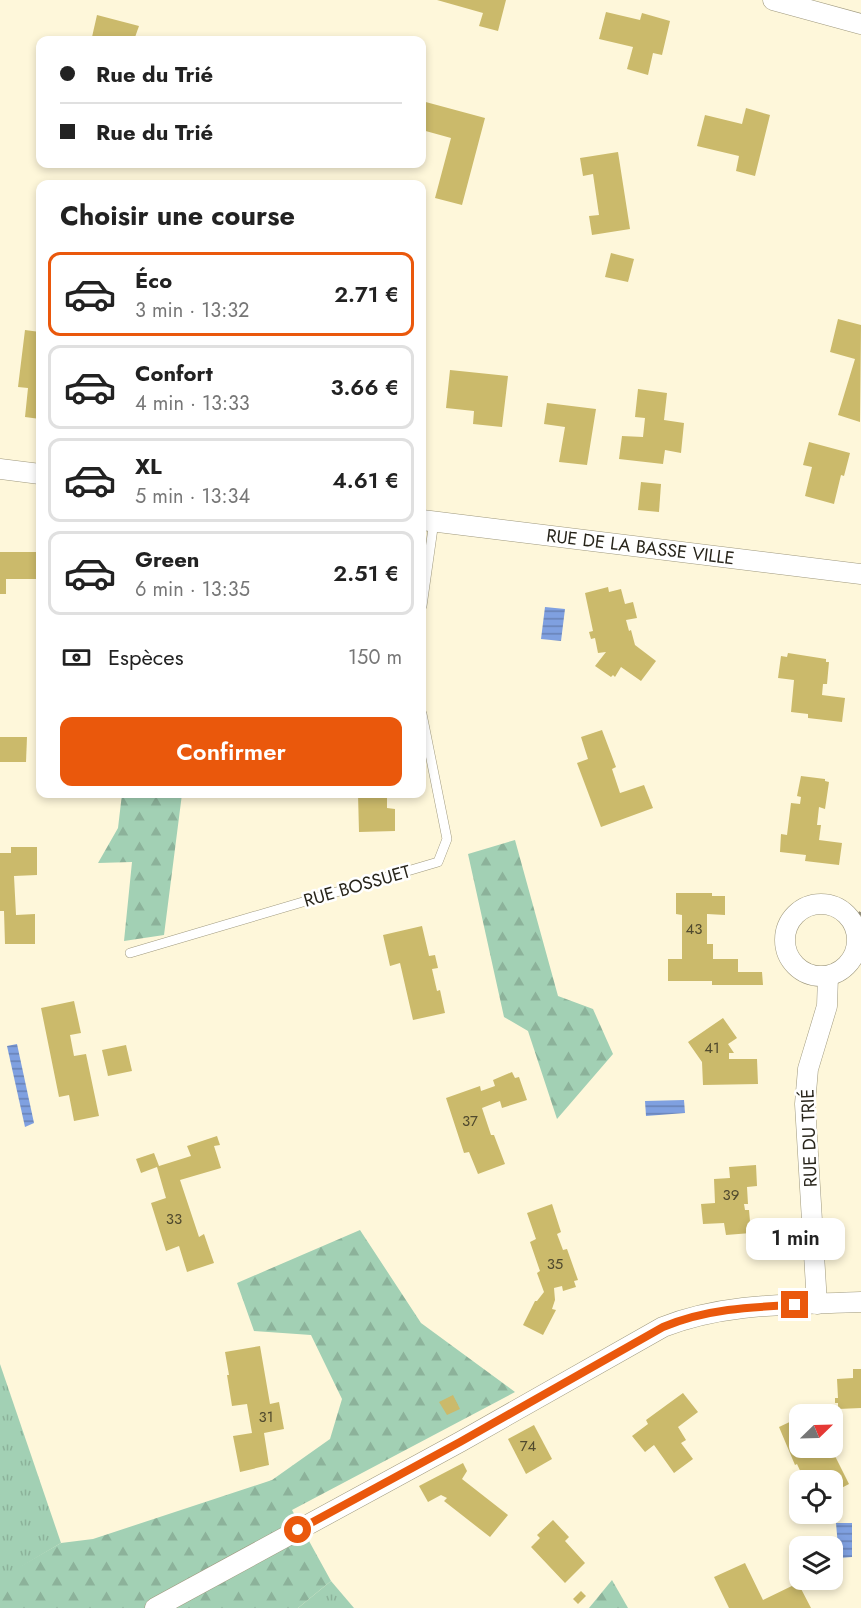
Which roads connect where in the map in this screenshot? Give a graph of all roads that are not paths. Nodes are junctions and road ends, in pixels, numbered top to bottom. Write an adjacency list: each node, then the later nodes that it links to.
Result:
1 (773, 0): 2 (street)
2 (861, 24)
3 (0, 469): 4 (street)
4 (36, 474)
5 (428, 521): 6 (lane); 7 (street, RUE DE LA BASSE VILLE)
6 (426, 549)
7 (861, 574)
8 (426, 734): 10 (lane, RUE BOSSUET)
9 (857, 918): 11 (street); 11 (street)
10 (130, 953)
11 (828, 975): 13 (street, RUE DU TRIÉ)
12 (861, 1302): 13 (street)
13 (818, 1304): 14 (street)
14 (155, 1608)

